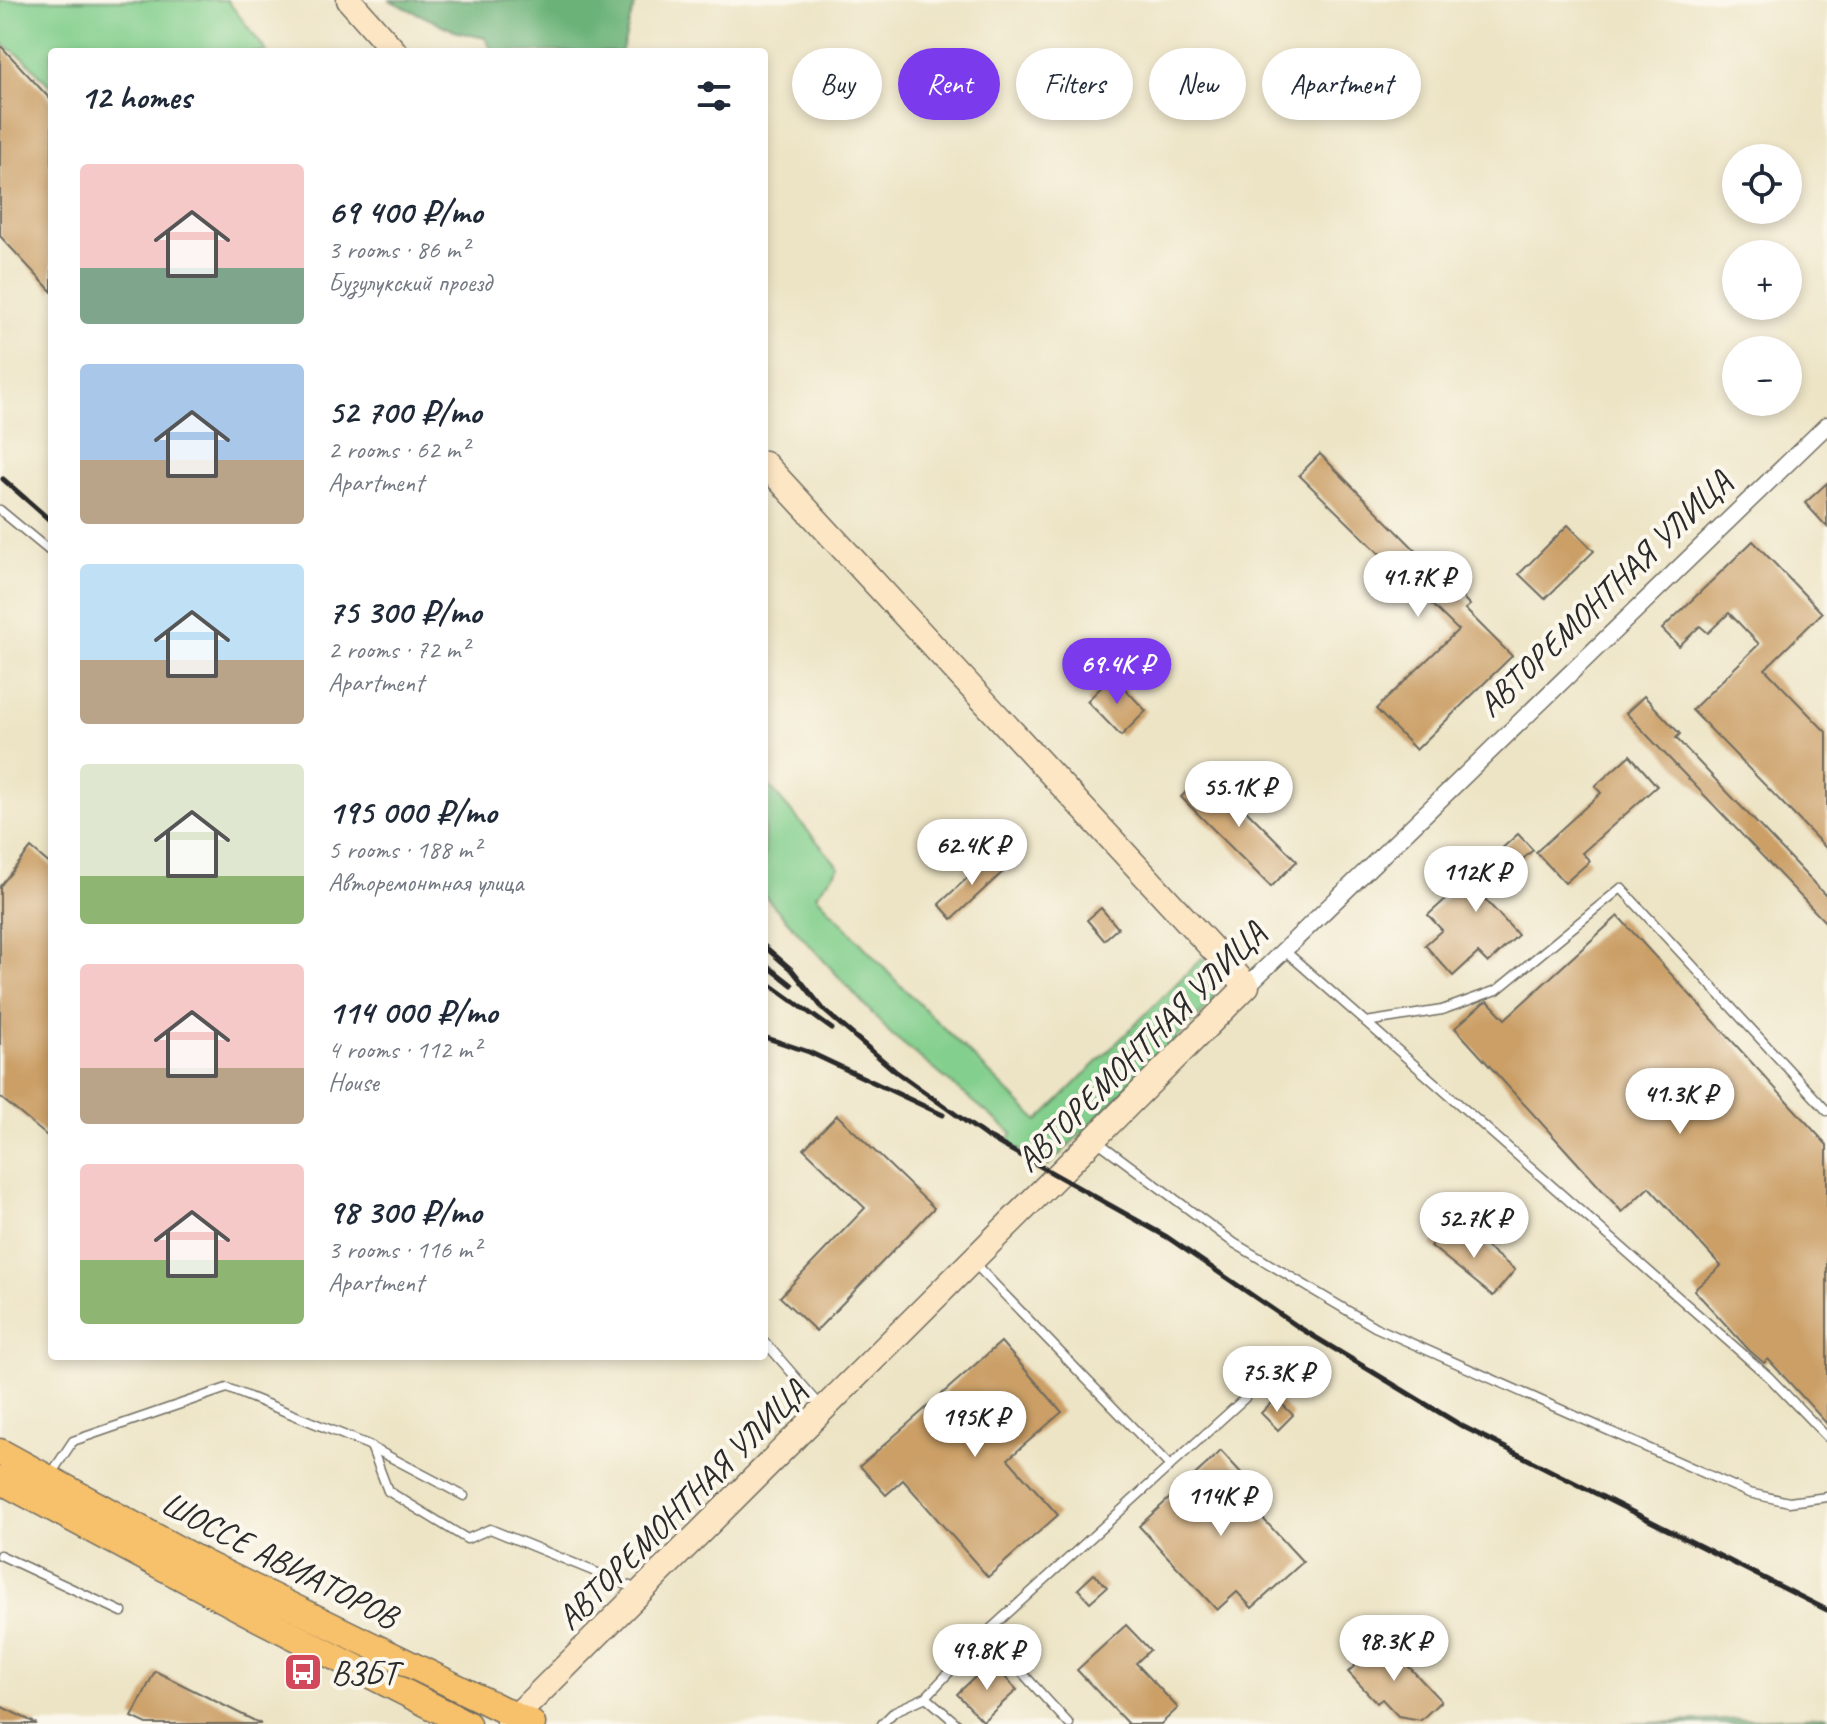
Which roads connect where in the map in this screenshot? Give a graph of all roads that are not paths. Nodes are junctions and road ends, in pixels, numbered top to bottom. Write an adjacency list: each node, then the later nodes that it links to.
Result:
1 (349, 0): 2 (main road)
2 (391, 48)
3 (1827, 425): 7 (street, АВТОРЕМОНТНАЯ УЛИЦА)
4 (768, 467): 8 (main road)
5 (0, 510): 6 (lane)
6 (48, 550)
7 (1284, 950): 8 (street, АВТОРЕМОНТНАЯ УЛИЦА); 9 (lane)
8 (1247, 986): 11 (main road, АВТОРЕМОНТНАЯ УЛИЦА)
9 (1366, 1022): 10 (lane); 16 (lane)
10 (1827, 1111)
11 (1095, 1139): 12 (main road, АВТОРЕМОНТНАЯ УЛИЦА); 22 (lane)
12 (972, 1261): 15 (main road, АВТОРЕМОНТНАЯ УЛИЦА); 19 (lane)
13 (768, 1346): 15 (lane)
14 (1245, 1398): 19 (lane)
15 (824, 1409): 24 (main road, АВТОРЕМОНТНАЯ УЛИЦА)
16 (1827, 1437)
17 (371, 1446): 20 (lane); 21 (lane); 24 (lane)
18 (2, 1464): 20 (main road, ШОССЕ АВИАТОРОВ); 29 (main road, ШОССЕ АВИАТОРОВ)
19 (1170, 1466): 26 (lane)
20 (48, 1479): 28 (main road, ШОССЕ АВИАТОРОВ)
21 (464, 1496)
22 (1827, 1497)
23 (0, 1555): 25 (lane)
24 (642, 1591): 28 (main road, АВТОРЕМОНТНАЯ УЛИЦА)
25 (122, 1612)
26 (986, 1633): 27 (lane); 32 (lane)
27 (926, 1697): 30 (lane); 31 (lane)
28 (519, 1721)
29 (467, 1724)
30 (882, 1724)
31 (957, 1724)
32 (1069, 1724)

